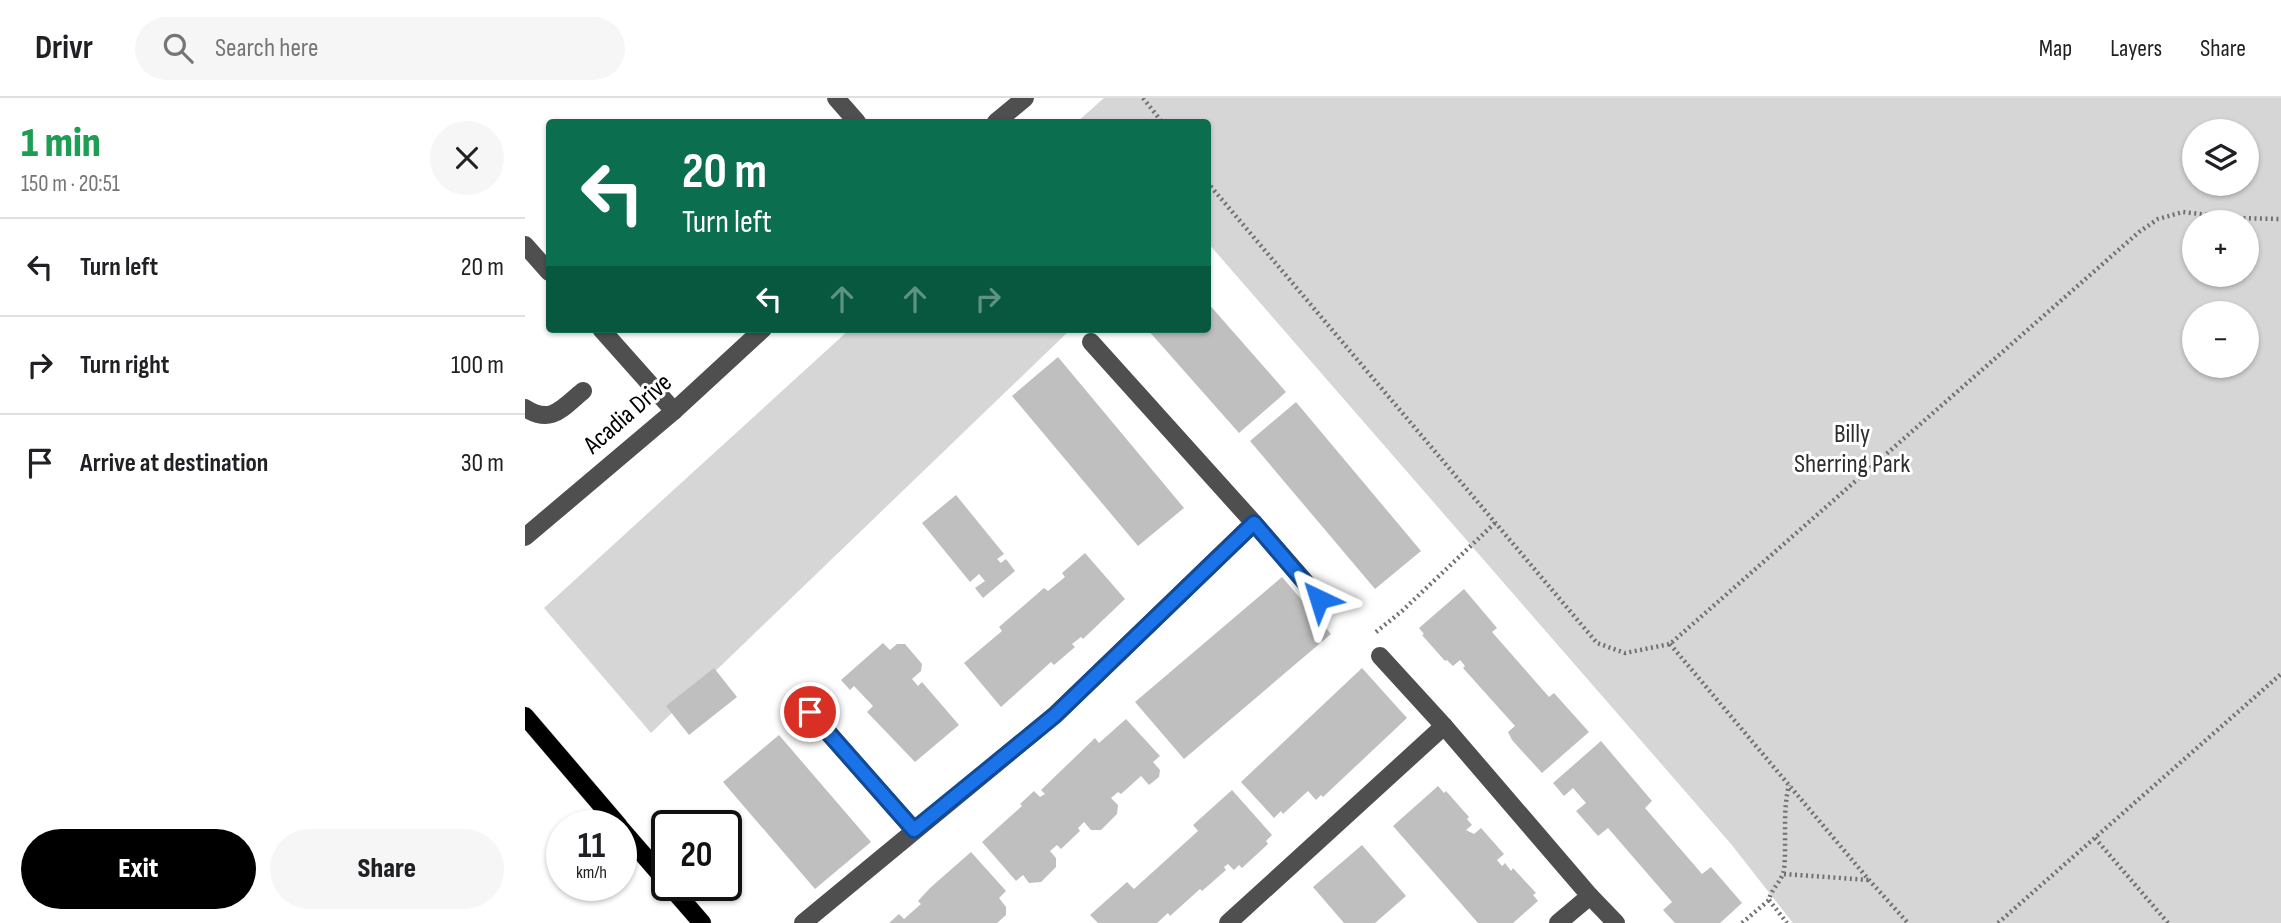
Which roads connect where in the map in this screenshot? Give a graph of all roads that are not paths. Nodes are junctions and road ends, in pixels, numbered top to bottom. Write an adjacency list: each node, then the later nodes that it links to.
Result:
1 (836, 98): 3 (street)
2 (1025, 98): 4 (street)
3 (854, 119)
4 (1000, 119)
5 (525, 245): 6 (street)
6 (546, 269)
7 (605, 333): 12 (street)
8 (759, 333): 12 (street, Acadia Drive)
9 (1091, 342): 13 (street)
10 (583, 391): 11 (street)
11 (525, 408)
12 (674, 411): 14 (street, Acadia Drive)
13 (1254, 523): 15 (street); 21 (street)
14 (525, 537)
15 (1319, 599)
16 (1380, 656): 19 (street)
17 (810, 712): 21 (street)
18 (525, 716): 20 (main road)
19 (1444, 726): 24 (street); 28 (street)
20 (605, 810)
21 (914, 830): 27 (street)
22 (637, 847): 23 (main road)
23 (651, 864)
24 (1590, 896): 29 (street); 30 (street)
25 (683, 901): 26 (main road)
26 (702, 923)
27 (803, 923)
28 (1228, 923)
29 (1558, 923)
30 (1616, 923)

